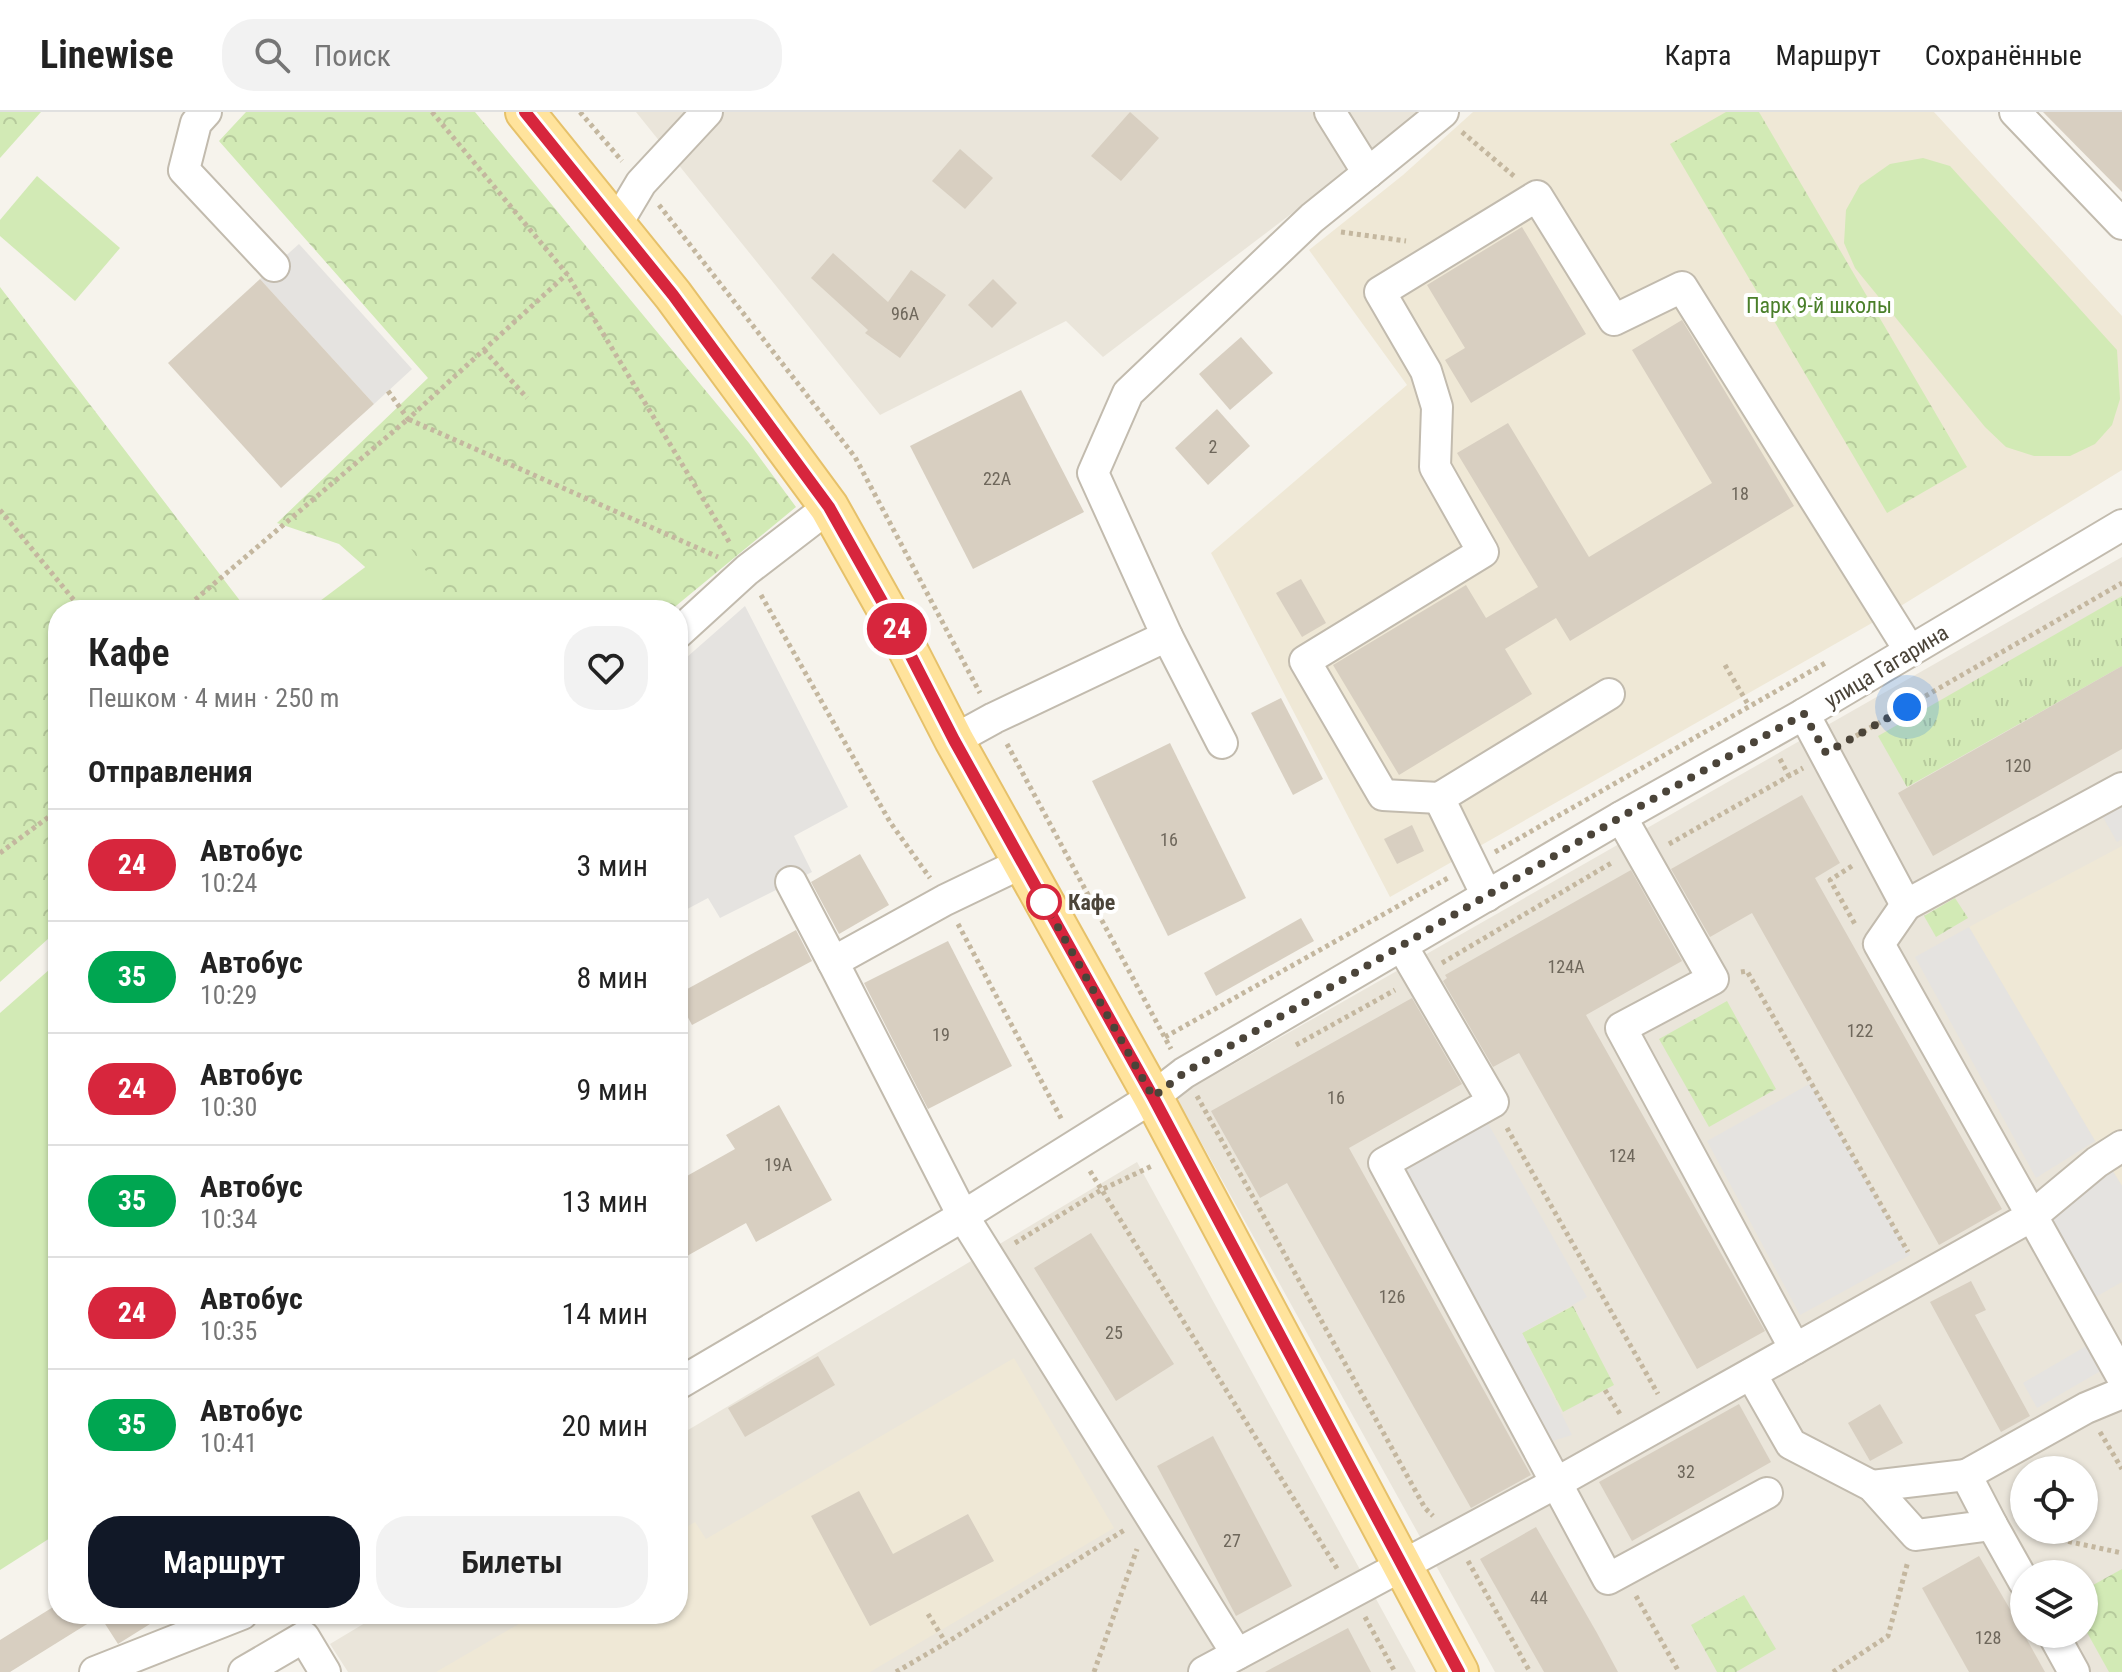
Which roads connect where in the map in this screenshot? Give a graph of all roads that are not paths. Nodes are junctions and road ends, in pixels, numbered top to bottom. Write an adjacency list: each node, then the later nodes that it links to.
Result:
1 (206, 112): 10 (street)
2 (525, 112): 9 (main road)
3 (707, 112): 9 (street)
4 (1330, 112): 7 (street)
5 (2015, 112): 8 (street)
6 (1442, 114): 7 (street)
7 (1368, 173): 14 (street)
8 (2122, 224)
9 (616, 225): 11 (main road)
10 (274, 266)
11 (829, 507): 13 (street); 18 (main road)
12 (2122, 525): 15 (street, улица Гагарина)
13 (688, 624)
14 (1167, 636): 18 (street); 19 (street)
15 (1910, 651): 17 (street, улица Гагарина); 21 (street)
16 (1609, 694): 21 (street)
17 (1804, 714): 22 (street, улица Гагарина); 26 (street)
18 (954, 740): 23 (main road)
19 (1222, 743)
20 (2122, 788): 26 (street)
21 (1439, 798): 25 (street)
22 (1621, 817): 25 (street, улица Гагарина); 33 (street)
23 (1022, 863): 28 (street); 29 (main road)
24 (791, 882): 28 (street)
25 (1487, 896): 27 (street, улица Гагарина)
26 (1906, 905): 32 (street)
27 (1402, 946): 29 (street, улица Гагарина); 39 (street)
28 (833, 962): 31 (street)
29 (1153, 1097): 31 (street, улица Гагарина); 44 (main road)
30 (2122, 1146): 32 (street)
31 (963, 1216): 36 (street, улица Гагарина); 47 (street)
32 (2032, 1216): 33 (street); 35 (street)
33 (1795, 1349): 34 (street)
34 (1751, 1374): 39 (street); 40 (street)
35 (2122, 1377)
36 (688, 1378)
37 (2122, 1393): 38 (street)
38 (1966, 1475): 40 (street); 42 (street)
39 (1556, 1483): 41 (street); 44 (street)
40 (1872, 1486): 42 (street)
41 (1767, 1493)
42 (1992, 1525): 43 (street)
43 (2012, 1560)
44 (1401, 1566): 47 (street); 52 (main road)
45 (217, 1624): 48 (street)
46 (2061, 1648): 53 (street)
47 (1237, 1654): 51 (street)
48 (95, 1672)
49 (244, 1672): 50 (street)
50 (325, 1672)
51 (1204, 1672)
52 (1459, 1672)
53 (2074, 1672)

